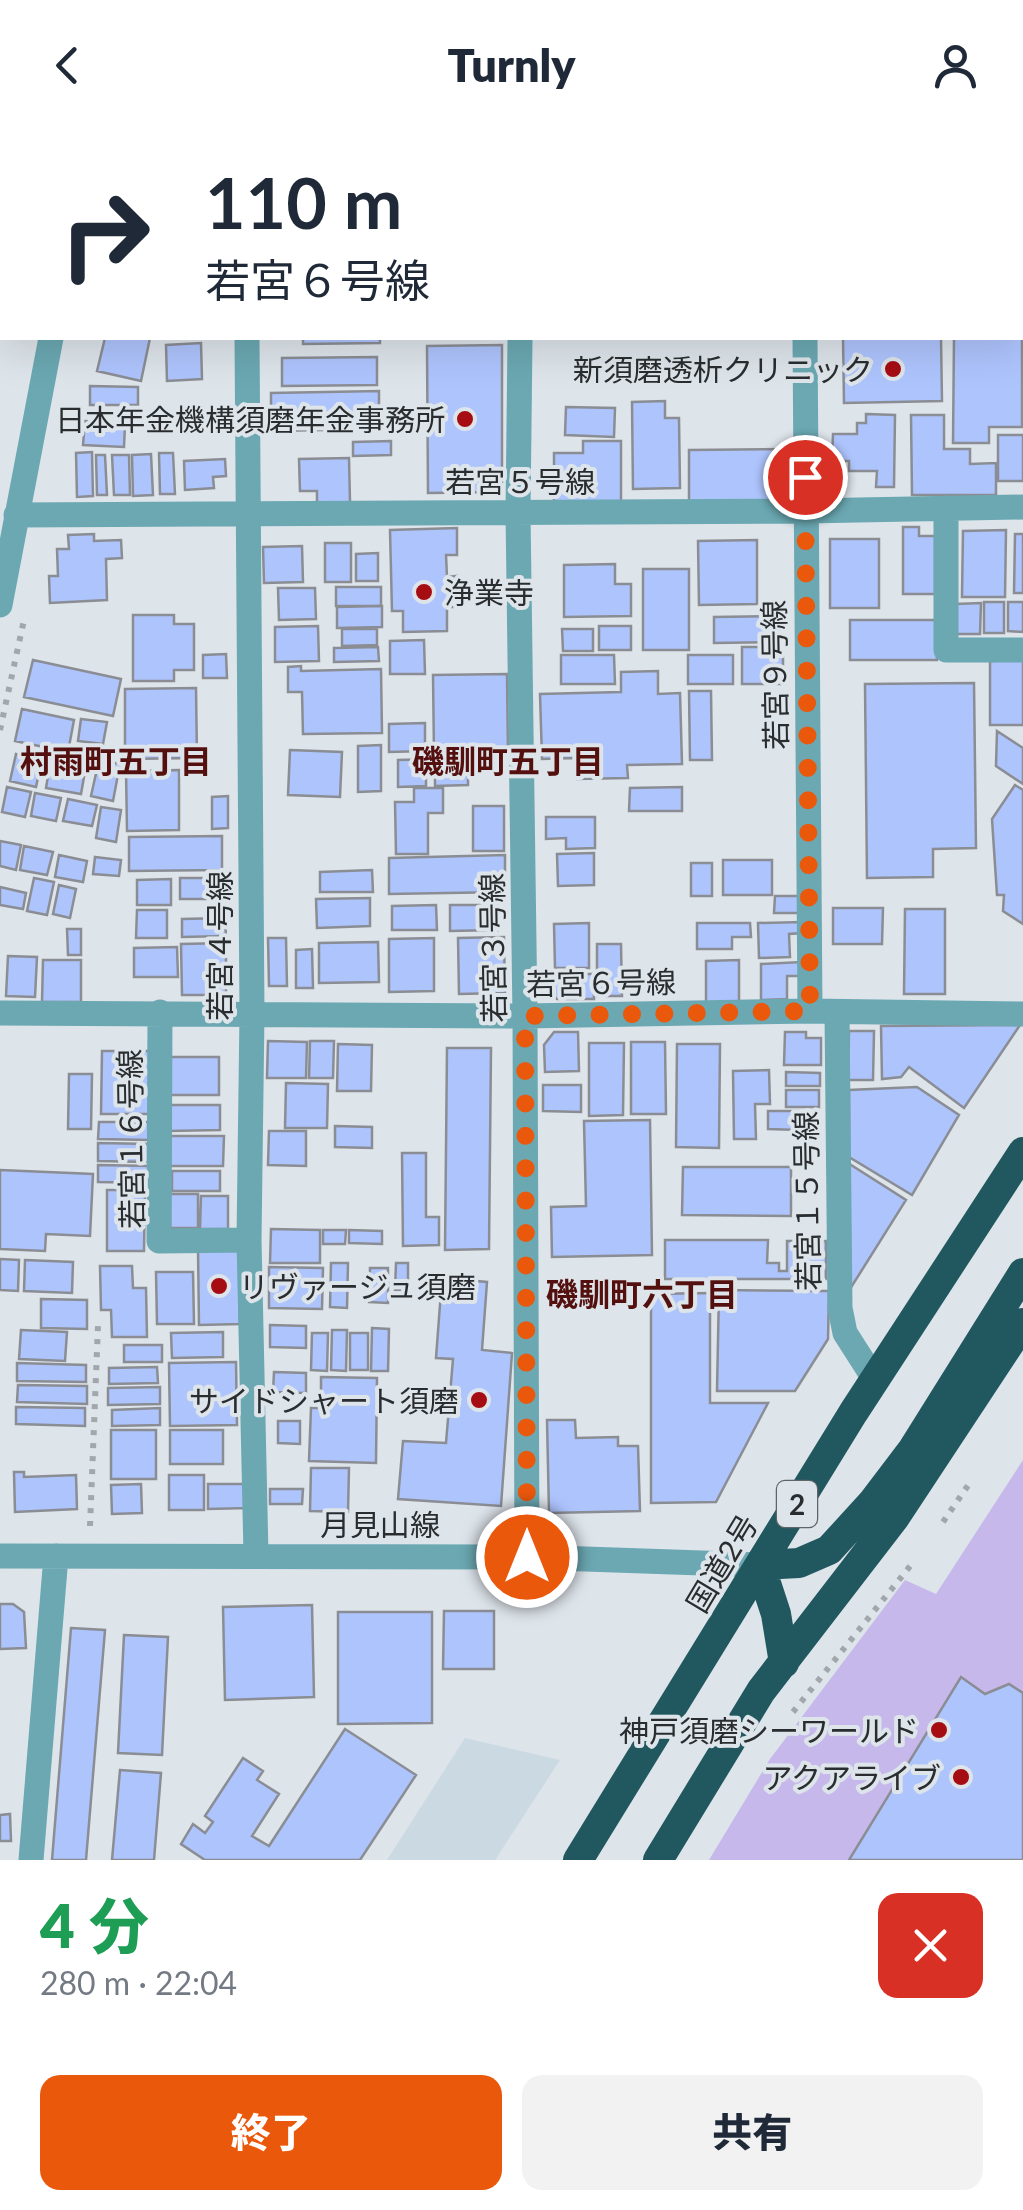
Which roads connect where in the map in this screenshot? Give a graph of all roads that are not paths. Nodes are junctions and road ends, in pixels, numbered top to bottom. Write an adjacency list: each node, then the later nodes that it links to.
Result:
1 (51, 340): 10 (street)
2 (247, 340): 8 (street, 若宮４号線)
3 (520, 340): 9 (street, 若宮３号線)
4 (804, 340): 7 (street, 若宮９号線)
5 (1023, 507): 6 (street, 若宮５号線)
6 (946, 508): 7 (street, 若宮５号線); 12 (street)
7 (805, 512): 9 (street, 若宮５号線); 13 (street, 若宮９号線)
8 (250, 513): 9 (street, 若宮５号線); 10 (street, 若宮５号線); 17 (street, 若宮４号線)
9 (518, 513): 19 (street, 若宮３号線)
10 (16, 515): 11 (street)
11 (0, 605)
12 (1023, 650)
13 (810, 1011): 15 (street, 若宮６号線); 19 (street, 若宮６号線)
14 (160, 1012): 16 (street, 若宮６号線); 17 (street, 若宮６号線); 21 (street, 若宮１６号線)
15 (836, 1012): 18 (street, 若宮６号線); 24 (street, 若宮１５号線)
16 (0, 1013)
17 (252, 1014): 19 (street, 若宮６号線); 21 (street, 若宮４号線)
18 (1023, 1014)
19 (525, 1016): 28 (street, 若宮３号線)
20 (1023, 1152): 24 (highway, 国道2号 / 2)
21 (249, 1240): 25 (street, 若宮４号線)
22 (1023, 1273): 29 (highway, 2)
23 (1023, 1323): 30 (highway)
24 (875, 1380): 29 (highway, 国道2号 / 2)
25 (256, 1555): 27 (street, 月見山線); 28 (street, 月見山線)
26 (0, 1556): 27 (street, 月見山線)
27 (56, 1556): 31 (street)
28 (527, 1557): 29 (street, 月見山線)
29 (760, 1565): 30 (highway); 32 (highway, 国道2号 / 2)
30 (784, 1663): 33 (highway)
31 (31, 1860)
32 (578, 1860)
33 (658, 1860)

